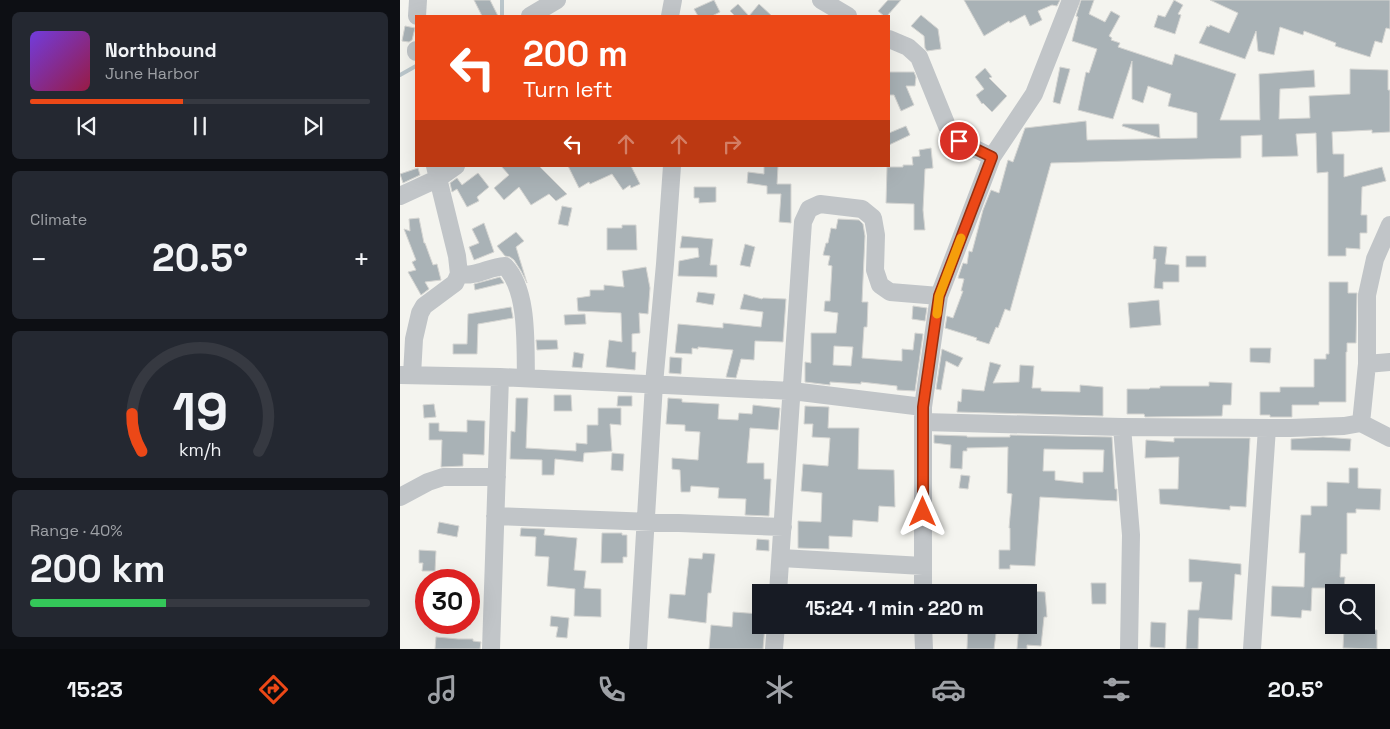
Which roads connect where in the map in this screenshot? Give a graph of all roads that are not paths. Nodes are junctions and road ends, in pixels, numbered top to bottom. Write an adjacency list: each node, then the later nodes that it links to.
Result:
1 (418, 0): 6 (street)
2 (557, 0): 7 (street)
3 (672, 0): 8 (street)
4 (821, 0): 9 (street)
5 (1071, 0): 11 (street)
6 (417, 15)
7 (532, 15)
8 (670, 15)
9 (846, 15)
10 (890, 39): 11 (street)
11 (992, 157): 18 (street)
12 (453, 167): 14 (street)
13 (672, 167): 24 (street)
14 (437, 172): 15 (street); 17 (street)
15 (400, 196)
16 (1390, 226): 20 (street)
17 (459, 274): 21 (street); 23 (street)
18 (939, 296): 25 (street); 26 (street)
19 (1390, 362): 20 (street)
20 (1367, 364): 27 (street)
21 (406, 375): 22 (street)
22 (500, 377): 23 (street); 31 (street)
23 (526, 378): 24 (street)
24 (654, 384): 25 (street); 34 (street)
25 (792, 391): 26 (street); 35 (street)
26 (923, 414): 28 (street); 37 (street)
27 (1361, 423): 29 (street); 30 (street)
28 (1122, 427): 29 (street); 46 (street)
29 (1267, 428): 47 (street)
30 (1390, 438)
31 (497, 477): 32 (street); 33 (street)
32 (400, 497)
33 (495, 516): 34 (street); 42 (street)
34 (646, 521): 35 (street); 43 (street)
35 (783, 527): 36 (street)
36 (781, 558): 37 (street); 38 (street)
37 (923, 566): 39 (street)
38 (779, 584)
39 (923, 584)
40 (775, 634): 44 (street)
41 (923, 634): 45 (street)
42 (491, 649)
43 (638, 649)
44 (774, 649)
45 (924, 649)
46 (1129, 649)
47 (1252, 649)

